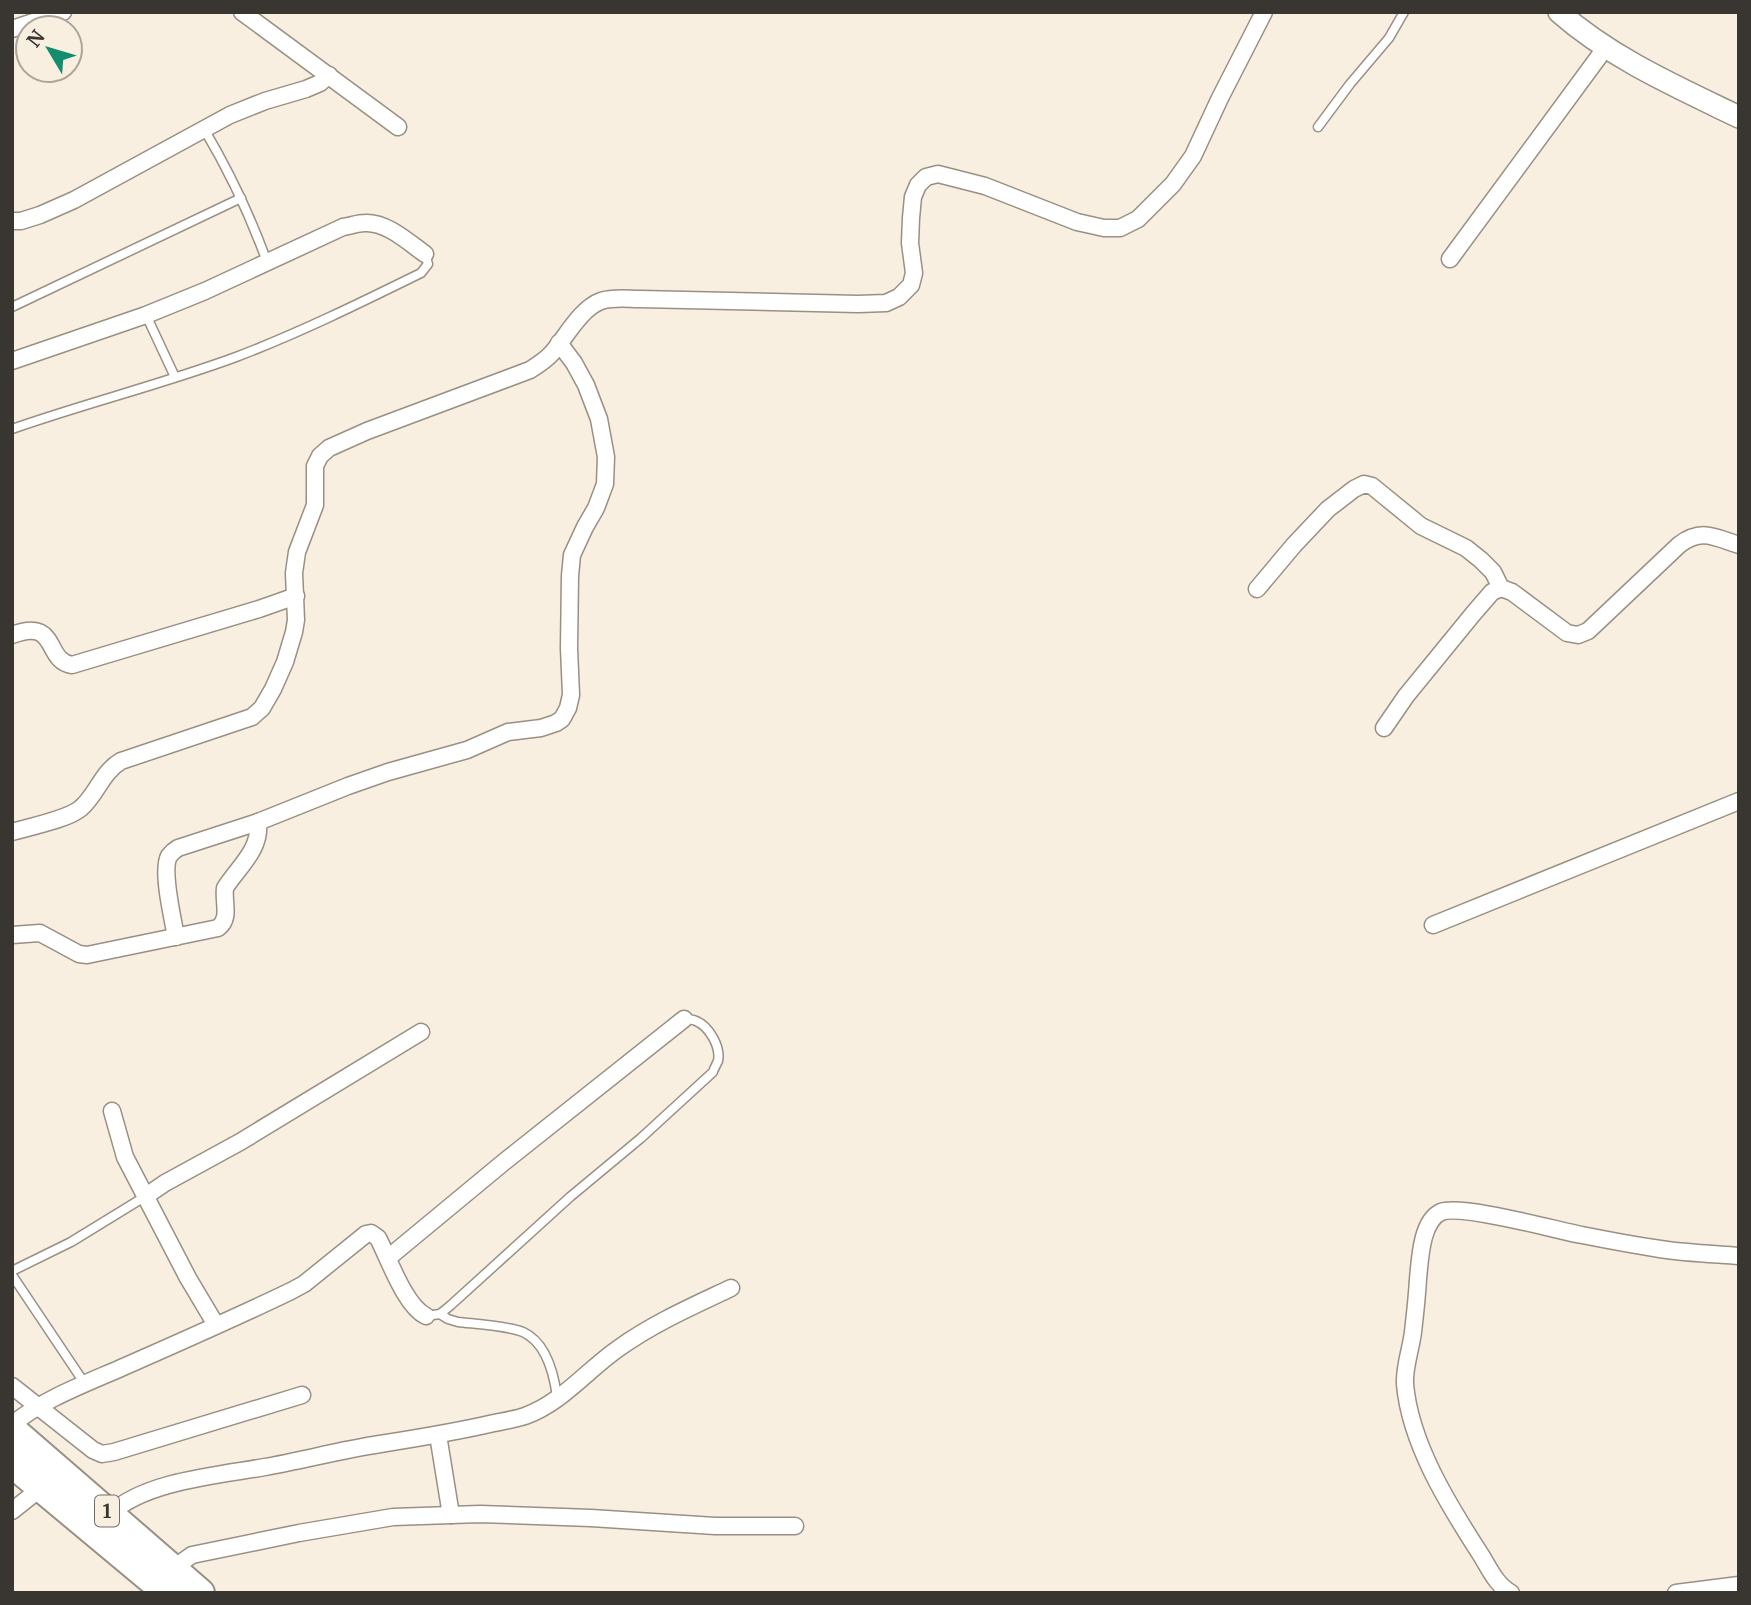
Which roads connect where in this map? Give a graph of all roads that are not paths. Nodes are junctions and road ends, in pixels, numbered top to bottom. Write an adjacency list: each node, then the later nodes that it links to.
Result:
1 (63, 12): 6 (street)
2 (242, 12): 8 (street)
3 (1265, 12): 20 (street)
4 (1404, 12): 11 (lane)
5 (1559, 12): 7 (main road)
6 (12, 29)
7 (1606, 47): 9 (main road); 16 (street)
8 (329, 75): 10 (street); 12 (street)
9 (1739, 117)
10 (398, 127)
11 (1318, 127)
12 (204, 129): 13 (lane); 14 (street)
13 (241, 198): 17 (lane); 18 (lane)
14 (12, 221)
15 (425, 254): 17 (street); 22 (lane)
16 (1450, 259)
17 (267, 262): 19 (street)
18 (12, 307)
19 (146, 315): 21 (street); 22 (lane)
20 (559, 343): 27 (street); 31 (street)
21 (12, 361)
22 (174, 377): 23 (lane)
23 (12, 429)
24 (1739, 545): 25 (street)
25 (1501, 588): 26 (street); 29 (street)
26 (1257, 589)
27 (296, 596): 28 (street); 32 (street)
28 (12, 635)
29 (1384, 728)
30 (1739, 801): 33 (street)
31 (258, 821): 35 (street); 35 (street)
32 (12, 832)
33 (1433, 925)
34 (12, 935): 35 (street)
35 (176, 936)
36 (684, 1019): 41 (street); 44 (lane)
37 (421, 1032): 39 (street)
38 (111, 1111): 39 (street)
39 (146, 1196): 42 (lane); 45 (street)
40 (1739, 1256): 61 (street)
41 (388, 1258): 44 (street); 45 (street)
42 (12, 1273): 46 (lane)
43 (731, 1288): 49 (street)
44 (433, 1315): 49 (lane)
45 (216, 1325): 46 (street)
46 (85, 1384): 50 (street)
47 (12, 1386): 50 (street)
48 (302, 1395): 50 (street)
49 (557, 1400): 52 (street)
50 (38, 1408): 51 (street)
51 (12, 1428): 56 (highway, 1)
52 (438, 1435): 56 (street); 57 (street)
53 (12, 1464): 54 (highway, 1)
54 (41, 1488): 55 (street); 59 (highway, 1)
55 (12, 1511)
56 (110, 1514): 59 (highway, 1)
57 (452, 1515): 58 (street); 59 (street)
58 (795, 1526)
59 (160, 1584): 62 (highway, 1)
60 (1739, 1585): 63 (street)
61 (1510, 1592)
62 (200, 1593)
63 (1676, 1593)

